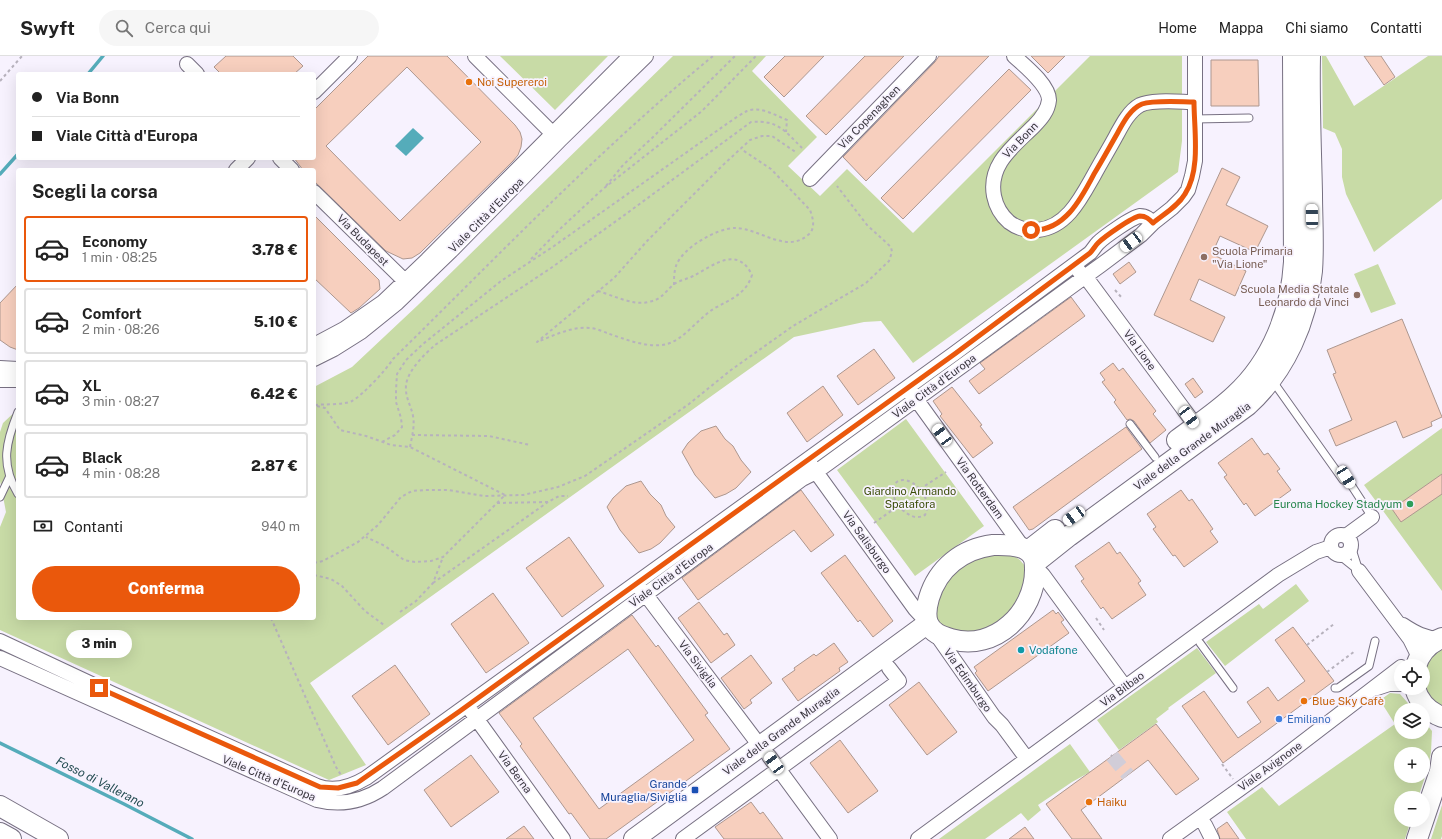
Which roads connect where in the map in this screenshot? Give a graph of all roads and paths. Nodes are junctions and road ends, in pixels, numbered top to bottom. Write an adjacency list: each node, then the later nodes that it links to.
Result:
1 (22, 56): 14 (path)
2 (350, 56): 15 (street)
3 (475, 56): 20 (street)
4 (630, 56): 20 (street, Viale Città d'Europa)
5 (646, 56): 20 (street, Viale Città d'Europa)
6 (713, 56): 50 (path)
7 (735, 56): 30 (path)
8 (756, 56): 30 (path)
9 (929, 56): 28 (street, Via Copenaghen)
10 (1014, 56): 16 (street, Via Bonn)
11 (1195, 56): 16 (street, Viale Città d'Europa)
12 (1293, 56): 54 (street, Viale della Grande Muraglia)
13 (1310, 56): 45 (street, Viale della Grande Muraglia)
14 (0, 82)
15 (316, 90)
16 (1194, 102): 18 (street, Viale Città d'Europa)
17 (1249, 118): 18 (lane)
18 (1194, 119): 32 (street, Viale Città d'Europa)
19 (786, 132): 21 (path); 33 (path); 55 (path)
20 (556, 137): 36 (street, Viale Città d'Europa)
21 (802, 148)
22 (741, 149): 23 (path); 37 (path); 39 (path)
23 (797, 153)
24 (246, 160): 26 (street)
25 (282, 160): 27 (street)
26 (238, 168)
27 (290, 168)
28 (810, 179)
29 (837, 186): 66 (path)
30 (603, 189): 33 (path)
31 (316, 194): 36 (street, Via Budapest)
32 (1153, 223): 34 (street, Viale Città d'Europa); 35 (street, Viale Città d'Europa)
33 (528, 263): 56 (path)
34 (1076, 263): 35 (street, Via Lione); 48 (street, Viale Città d'Europa)
35 (1083, 278): 49 (street, Viale Città d'Europa); 54 (street, Via Lione)
36 (408, 285): 41 (street, Viale Città d'Europa); 42 (street, Viale Città d'Europa)
37 (674, 285): 39 (path); 39 (path)
38 (1115, 290): 40 (path)
39 (598, 291)
40 (1122, 298)
41 (316, 344)
42 (316, 358)
43 (0, 368): 44 (street)
44 (16, 369)
45 (1271, 379): 72 (lane); 78 (street, Viale della Grande Muraglia)
46 (0, 380): 47 (street)
47 (16, 380)
48 (907, 387): 49 (street, Via Rotterdam); 60 (street, Viale Città d'Europa)
49 (916, 399): 61 (street, Viale Città d'Europa); 78 (street, Via Rotterdam)
50 (316, 405)
51 (316, 406): 56 (path)
52 (16, 418): 63 (lane)
53 (1130, 424): 59 (lane)
54 (1196, 426): 59 (street, Viale della Grande Muraglia)
55 (412, 435): 57 (path); 58 (path)
56 (382, 442): 58 (path)
57 (530, 445)
58 (410, 447): 66 (path)
59 (1155, 457): 78 (street, Viale della Grande Muraglia)
60 (807, 460): 61 (street, Via Salisburgo); 82 (street, Viale Città d'Europa)
61 (816, 472): 84 (street, Viale Città d'Europa); 91 (street, Via Salisburgo)
62 (946, 472): 64 (path)
63 (9, 478): 65 (lane); 68 (lane)
64 (920, 489): 71 (path); 71 (path)
65 (16, 490)
66 (505, 494): 70 (path); 74 (path)
67 (568, 496): 69 (path)
68 (0, 497)
69 (548, 502): 70 (path); 83 (path)
70 (497, 503): 77 (path)
71 (898, 506): 73 (path)
72 (1372, 517): 75 (street)
73 (874, 523)
74 (365, 536): 77 (path); 79 (path)
75 (1349, 541): 76 (street); 76 (street); 80 (lane)
76 (1335, 551): 80 (lane); 106 (street, Via Bilbao)
77 (443, 557): 83 (path)
78 (1030, 558): 91 (street); 91 (street); 106 (street)
79 (316, 563)
80 (1359, 571): 87 (street)
81 (316, 575): 90 (path)
82 (636, 582): 84 (street, Via Siviglia); 112 (street, Viale Città d'Europa)
83 (433, 583): 85 (path)
84 (645, 594): 114 (street, Viale Città d'Europa); 117 (street, Via Siviglia)
85 (400, 612)
86 (1096, 618): 92 (path)
87 (1395, 619): 93 (street); 100 (street)
88 (272, 620): 122 (path)
89 (1334, 624): 97 (path)
90 (384, 625)
91 (932, 628): 117 (street, Viale della Grande Muraglia); 117 (street, Viale della Grande Muraglia); 120 (street, Via Edimburgo)
92 (1104, 630)
93 (1440, 639): 101 (street)
94 (0, 641): 104 (street, Viale Città d'Europa)
95 (1375, 641): 109 (lane)
96 (1200, 644): 108 (lane)
97 (1307, 645)
98 (1355, 651): 102 (path)
99 (0, 658): 107 (street, Viale Città d'Europa)
100 (1411, 659)
101 (1415, 659)
102 (1327, 672)
103 (1394, 674): 110 (street, Viale Avignone)
104 (72, 675): 107 (lane); 113 (street, Viale Città d'Europa)
105 (1394, 686): 110 (street, Viale Avignone)
106 (1125, 687): 120 (street, Via Bilbao)
107 (67, 688): 116 (street, Viale Città d'Europa)
108 (1233, 688)
109 (1335, 688)
110 (1369, 691): 135 (street, Viale Avignone)
111 (1417, 695): 115 (street)
112 (466, 706): 114 (street, Via Berna); 119 (street, Viale Città d'Europa)
113 (166, 718): 116 (lane); 119 (street, Viale Città d'Europa)
114 (477, 719): 119 (street, Viale Città d'Europa); 129 (street, Via Berna)
115 (1441, 721)
116 (161, 731): 119 (street, Viale Città d'Europa)
117 (769, 757): 130 (street, Viale della Grande Muraglia); 131 (street, Viale della Grande Muraglia); 132 (street); 133 (street, Via Siviglia)
118 (1442, 757): 137 (street)
119 (240, 759)
120 (1027, 759): 134 (street, Via Bilbao)
121 (1222, 764): 123 (path)
122 (341, 775)
123 (1234, 779)
124 (0, 806): 128 (street)
125 (1205, 825): 136 (street)
126 (0, 833): 127 (street)
127 (11, 839)
128 (58, 839)
129 (563, 839)
130 (634, 839)
131 (655, 839)
132 (684, 839)
133 (830, 839)
134 (918, 839)
135 (1170, 839)
136 (1212, 839)
137 (1417, 839)

